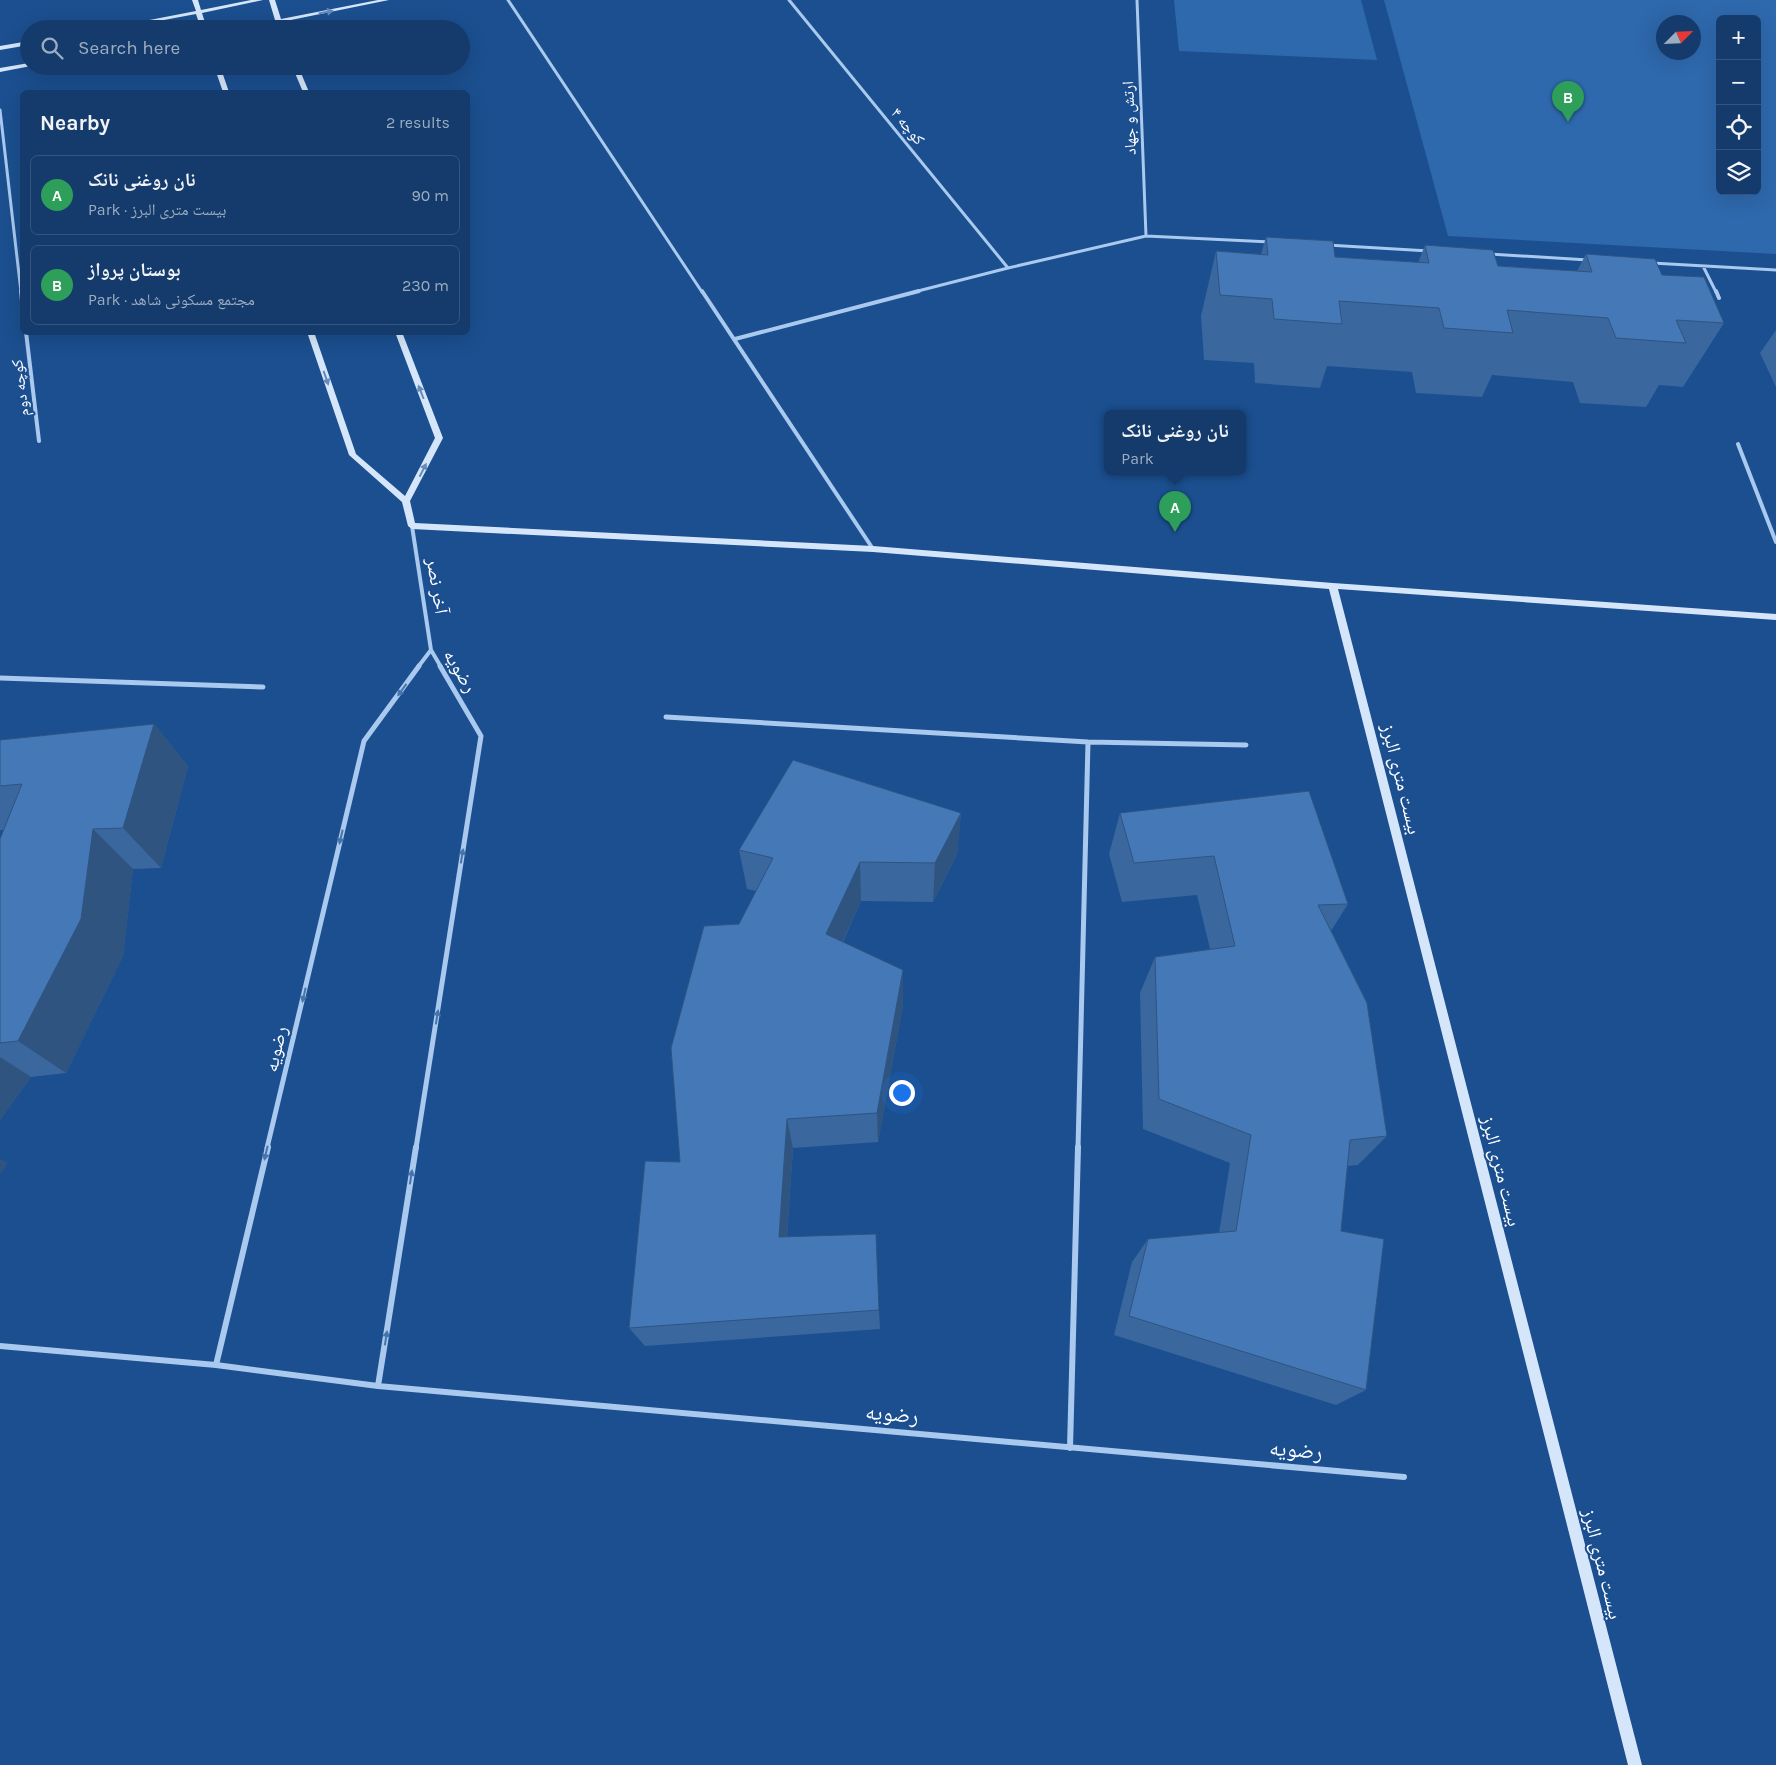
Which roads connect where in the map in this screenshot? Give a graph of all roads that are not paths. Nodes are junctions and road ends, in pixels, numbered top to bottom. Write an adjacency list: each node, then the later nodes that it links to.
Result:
1 (195, 0): 8 (street)
2 (260, 0): 8 (street)
3 (272, 0): 11 (street)
4 (386, 0): 12 (street, one-way to 4)
5 (508, 0): 37 (street)
6 (789, 0): 30 (street, کوچه ۴)
7 (1137, 0): 22 (street, ارتش و جهاد)
8 (199, 12): 9 (street); 10 (street)
9 (155, 20)
10 (201, 20)
11 (278, 20)
12 (283, 20)
13 (20, 44): 14 (street)
14 (0, 48)
15 (20, 67): 16 (street)
16 (0, 70)
17 (220, 75): 19 (street)
18 (299, 75): 20 (street)
19 (225, 90)
20 (305, 90)
21 (0, 110): 32 (street)
22 (1146, 236): 23 (street); 30 (street)
23 (1275, 242)
24 (1325, 245): 25 (street)
25 (1434, 251)
26 (1484, 254): 27 (street)
27 (1594, 260)
28 (1643, 263): 29 (street)
29 (1703, 266): 31 (street); 33 (street)
30 (1008, 268): 37 (street)
31 (1776, 270)
32 (20, 284)
33 (1719, 298)
34 (26, 335): 38 (street, کوچه دوم)
35 (311, 335): 40 (street, one-way to 40)
36 (399, 335): 40 (street, one-way to 36)
37 (735, 339): 43 (street)
38 (39, 440)
39 (1738, 444): 42 (street)
40 (406, 501): 41 (street)
41 (412, 526): 43 (street); 46 (street, آخر نصر)
42 (1776, 542)
43 (874, 549): 44 (street)
44 (1333, 586): 45 (street); 57 (street, بیست متری البرز)
45 (1776, 617)
46 (431, 650): 53 (street, رضویه, one-way to 53); 54 (street, رضویه, one-way to 46)
47 (0, 678): 48 (street)
48 (264, 687)
49 (666, 717): 50 (street)
50 (1088, 742): 51 (street); 55 (street)
51 (1246, 745)
52 (0, 1346): 53 (street, رضویه)
53 (216, 1364): 54 (street, رضویه)
54 (378, 1386): 55 (street, رضویه)
55 (1070, 1448): 56 (street, رضویه)
56 (1404, 1477)
57 (1636, 1765)

